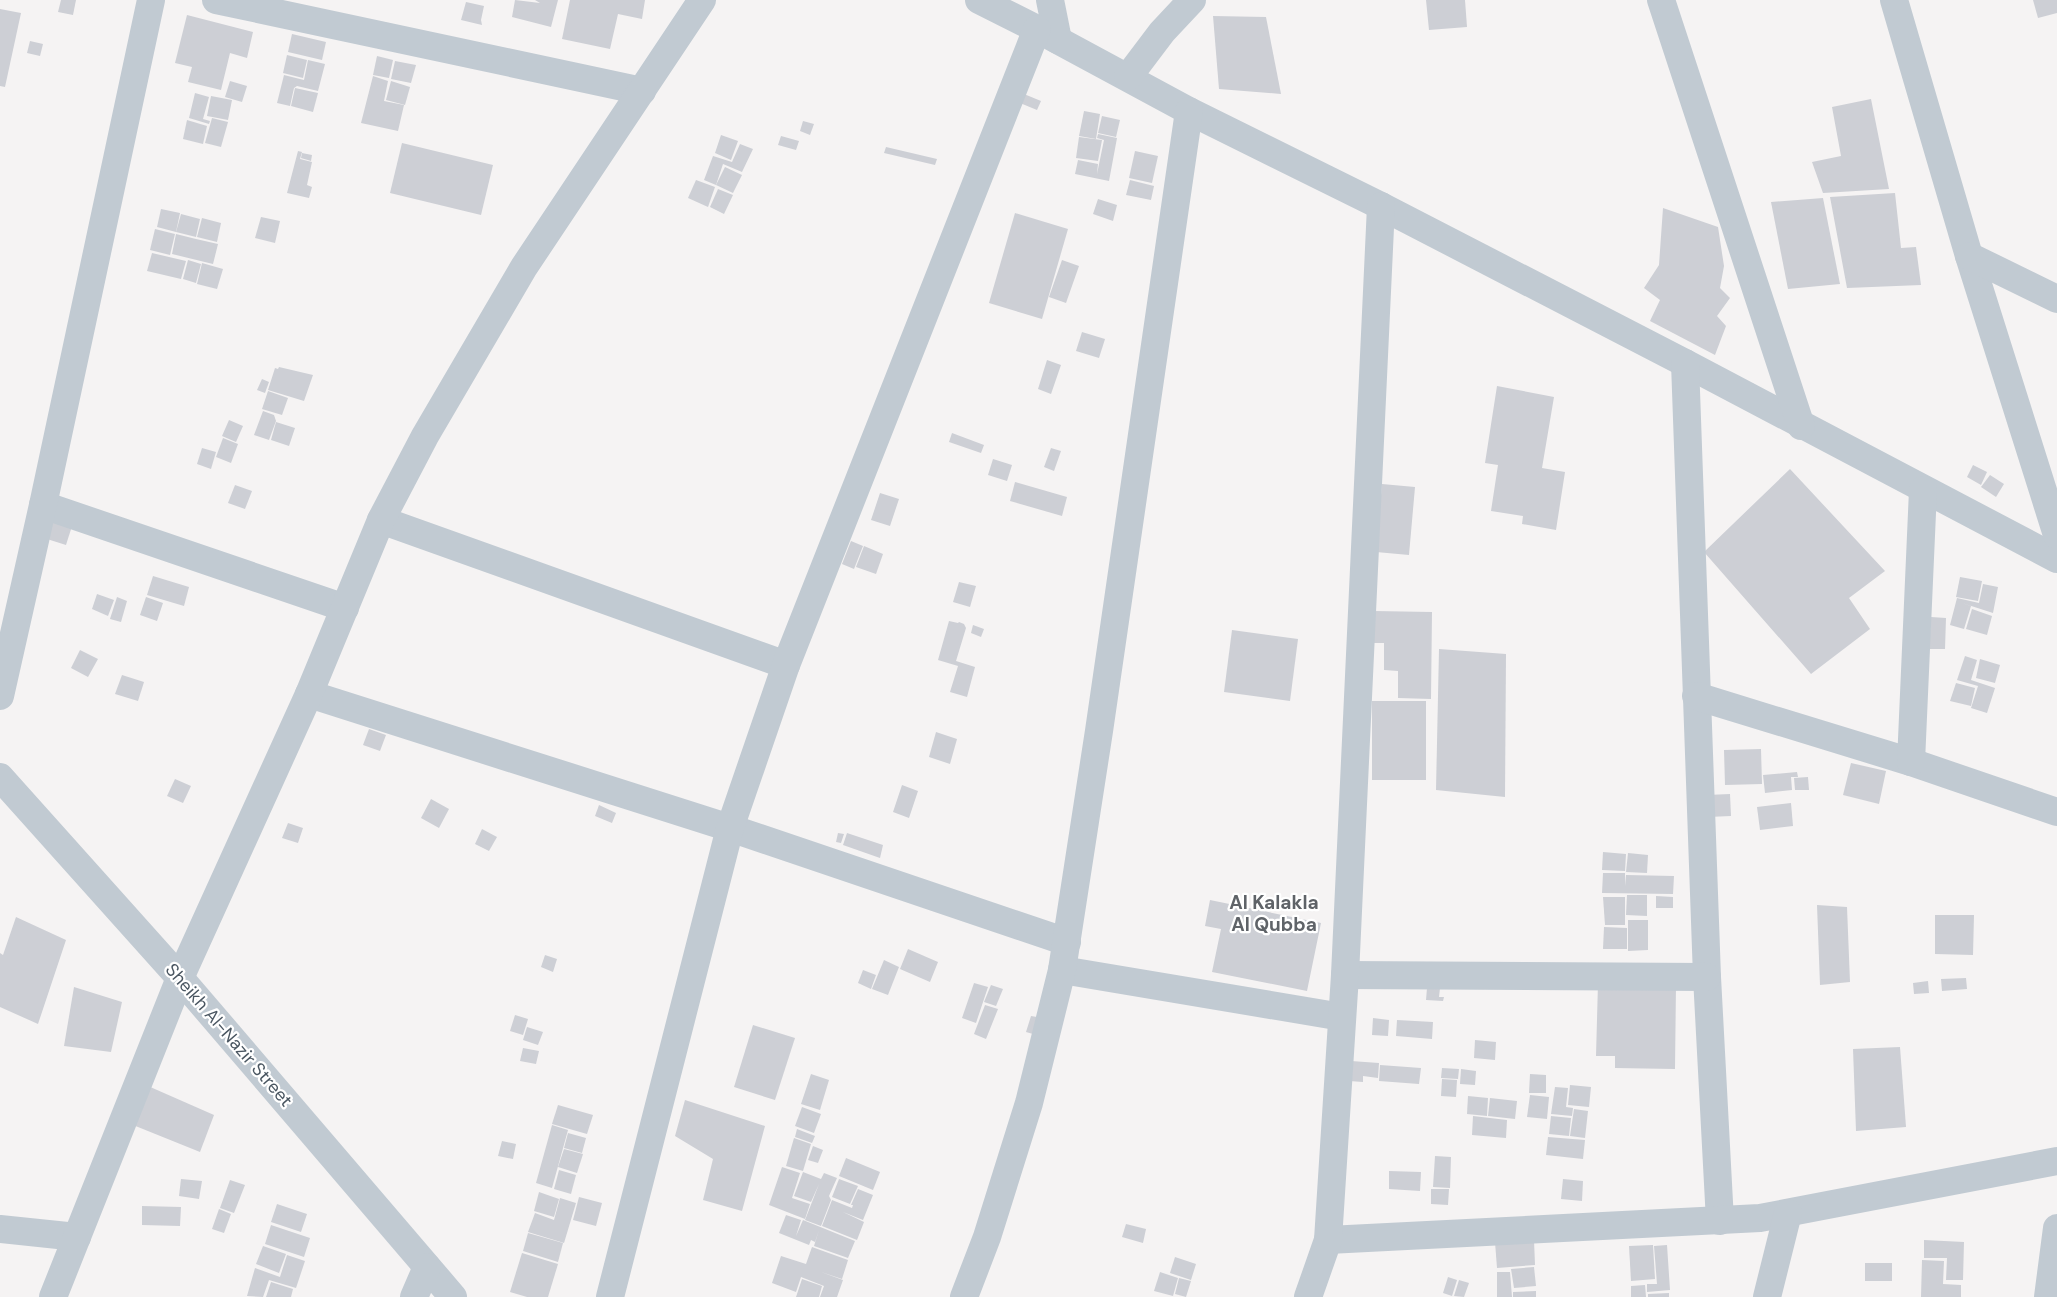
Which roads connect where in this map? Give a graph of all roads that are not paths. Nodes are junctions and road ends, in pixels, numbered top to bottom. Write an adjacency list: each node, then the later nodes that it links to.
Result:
1 (151, 0): 19 (street)
2 (216, 0): 11 (street)
3 (702, 0): 11 (street)
4 (979, 0): 9 (street)
5 (1050, 0): 9 (street)
6 (1192, 0): 10 (street)
7 (1661, 0): 17 (street)
8 (1894, 0): 14 (street)
9 (1047, 34): 10 (street); 24 (street)
10 (1128, 77): 12 (street)
11 (642, 90): 20 (street)
12 (1190, 111): 13 (street); 32 (street)
13 (1381, 206): 16 (street); 34 (street)
14 (1969, 256): 15 (street); 21 (street)
15 (2057, 299)
16 (1685, 363): 17 (street); 27 (street)
17 (1802, 426): 18 (street)
18 (1923, 490): 22 (street); 28 (street)
19 (43, 506): 23 (street); 26 (street)
20 (381, 520): 23 (street); 24 (street)
21 (2057, 535)
22 (2057, 559)
23 (345, 608): 25 (street)
24 (786, 665): 31 (street)
25 (309, 694): 31 (street); 36 (street)
26 (0, 696)
27 (1696, 696): 28 (street); 35 (street)
28 (1911, 762): 30 (street)
29 (0, 777): 36 (street, Sheikh Al-Nazir Street)
30 (2057, 812)
31 (730, 828): 32 (street); 49 (street)
32 (1067, 942): 33 (street)
33 (1062, 970): 37 (street); 50 (street)
34 (1345, 975): 35 (street); 37 (street)
35 (1707, 977): 40 (street)
36 (180, 978): 43 (street); 45 (street, Sheikh Al-Nazir Street)
37 (1342, 1017): 44 (street)
38 (2057, 1161): 39 (street)
39 (1788, 1213): 40 (street); 52 (street)
40 (1720, 1221): 44 (street)
41 (2057, 1228): 53 (street)
42 (0, 1229): 43 (street)
43 (76, 1237): 46 (street)
44 (1328, 1240): 51 (street)
45 (427, 1267): 47 (street); 48 (street, Sheikh Al-Nazir Street)
46 (53, 1297)
47 (414, 1297)
48 (453, 1297)
49 (610, 1297)
50 (964, 1297)
51 (1308, 1297)
52 (1767, 1297)
53 (2048, 1297)

